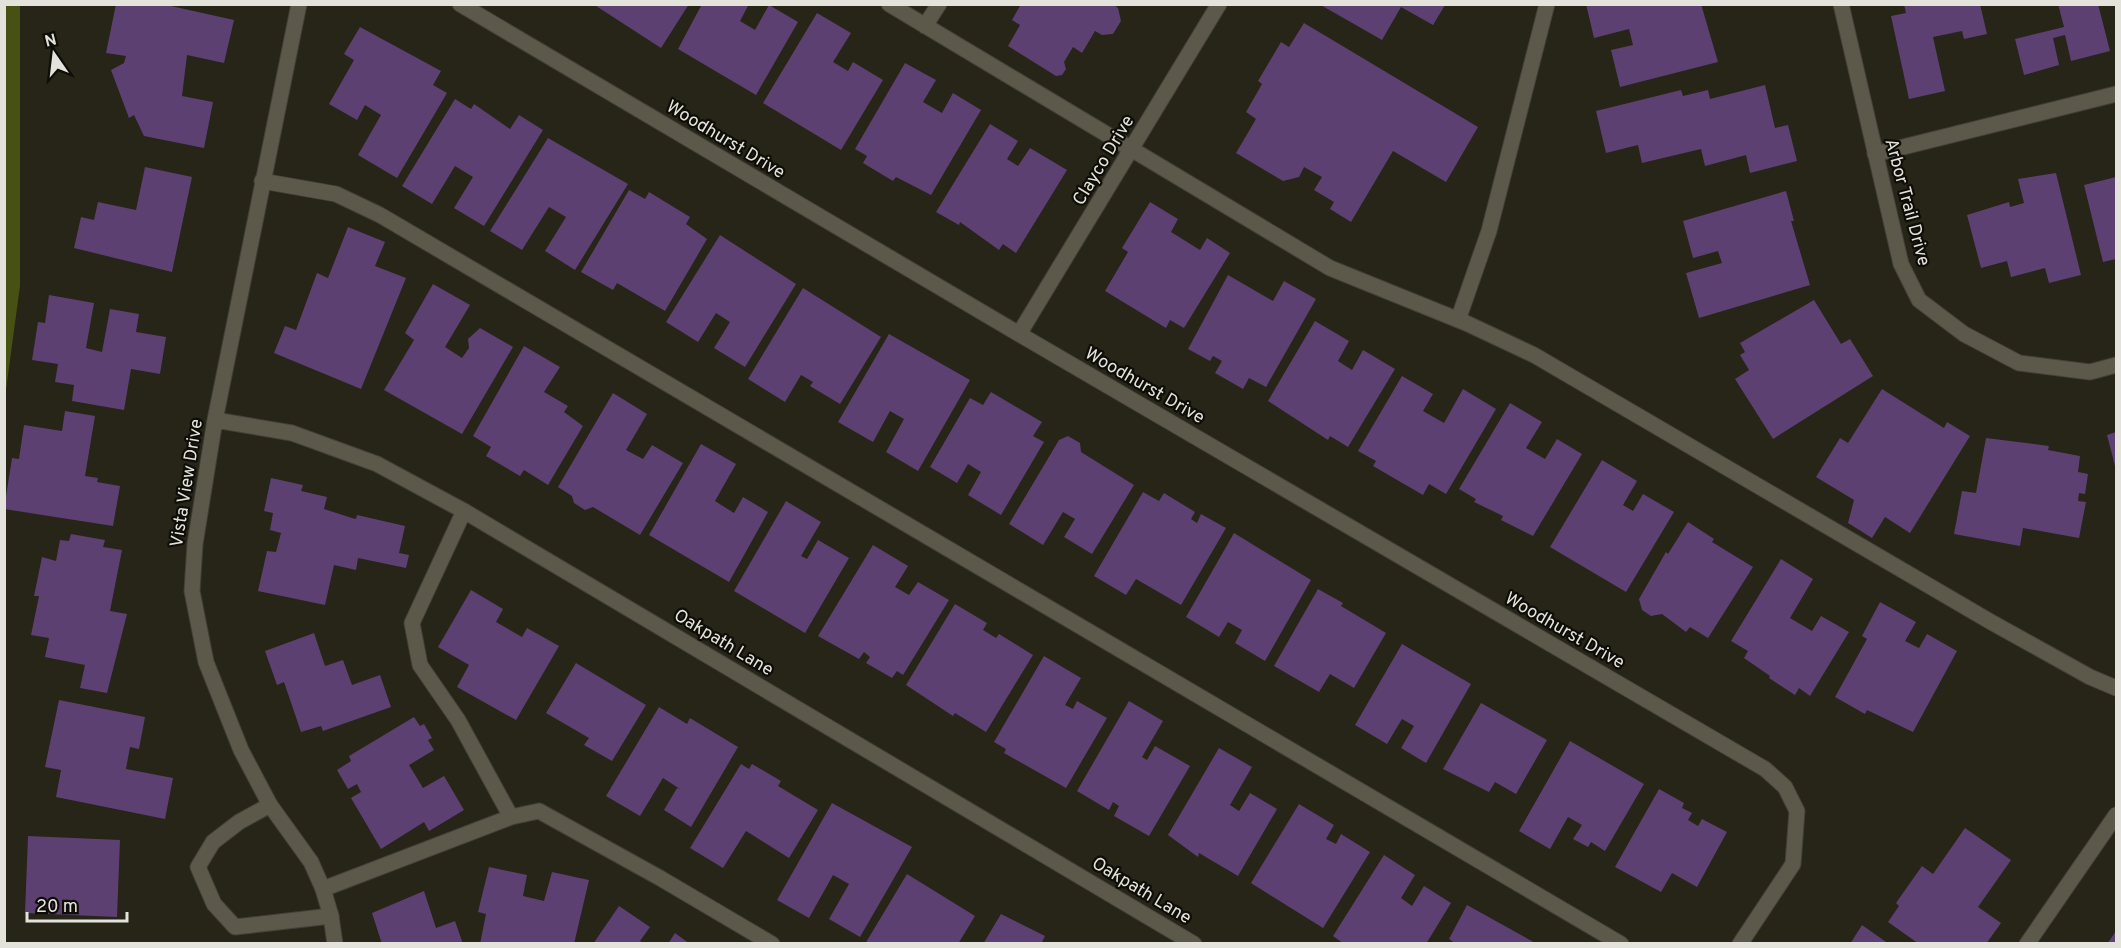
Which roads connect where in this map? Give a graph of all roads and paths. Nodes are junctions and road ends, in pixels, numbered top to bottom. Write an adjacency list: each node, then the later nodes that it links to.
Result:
1 (299, 4): 12 (street, Vista View Drive)
2 (460, 4): 14 (street, Woodhurst Drive)
3 (889, 4): 8 (street)
4 (939, 4): 8 (street)
5 (1219, 4): 10 (street, Clayco Drive)
6 (1547, 4): 13 (street)
7 (1841, 4): 11 (street, Arbor Trail Drive)
8 (925, 26): 10 (street)
9 (2116, 94): 11 (street)
10 (1132, 151): 13 (street); 14 (street, Clayco Drive)
11 (1875, 154): 15 (street, Arbor Trail Drive)
12 (262, 181): 16 (street, Vista View Drive); 27 (street)
13 (1458, 320): 18 (street)
14 (1019, 334): 28 (street, Woodhurst Drive)
15 (2116, 365)
16 (215, 420): 17 (street, Oakpath Lane); 19 (street, Vista View Drive)
17 (465, 511): 21 (street); 26 (street, Oakpath Lane)
18 (2116, 688)
19 (270, 805): 22 (street, Vista View Drive); 23 (street)
20 (2116, 815): 29 (street)
21 (510, 817): 22 (street); 25 (street)
22 (323, 889): 23 (street, Vista View Drive)
23 (331, 916): 24 (street, Vista View Drive)
24 (335, 944)
25 (772, 944)
26 (1194, 944)
27 (1622, 944)
28 (1740, 944)
29 (2027, 944)

